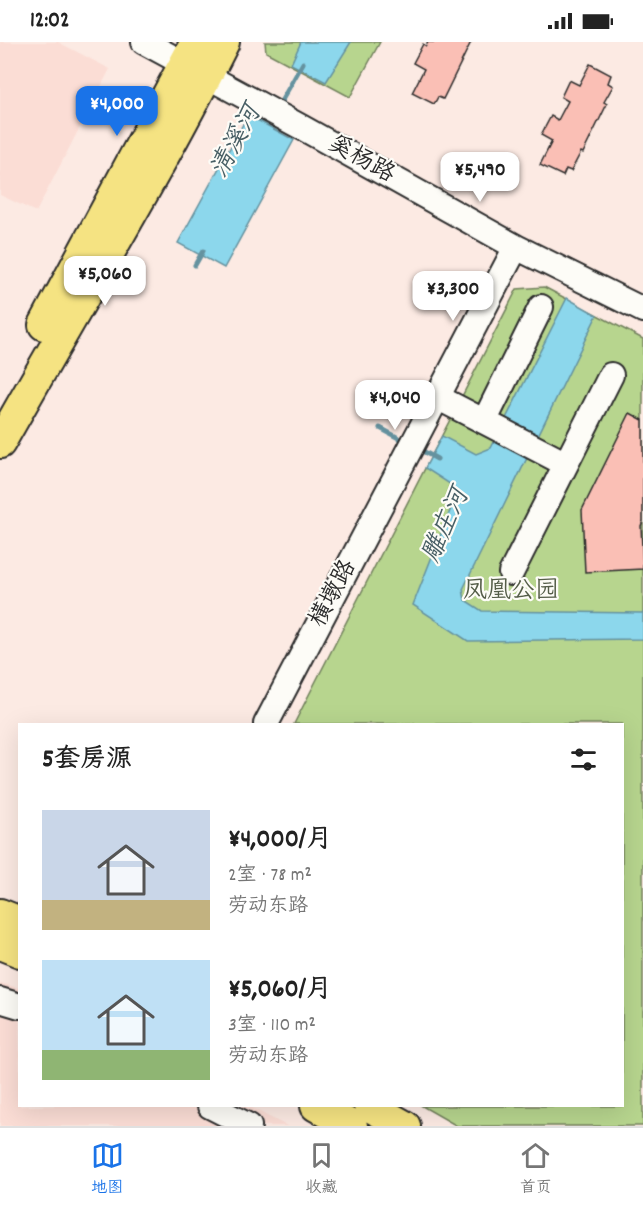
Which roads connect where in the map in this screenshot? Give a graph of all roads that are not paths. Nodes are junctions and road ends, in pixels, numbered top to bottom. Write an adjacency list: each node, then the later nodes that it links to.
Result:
1 (144, 42): 3 (street, 奚杨路)
2 (224, 42): 3 (main road)
3 (196, 60): 4 (street, 奚杨路); 7 (main road)
4 (516, 247): 6 (street, 奚杨路); 10 (street)
5 (541, 307): 11 (street)
6 (643, 310)
7 (61, 314): 9 (main road); 12 (main road)
8 (611, 375): 13 (street)
9 (0, 404)
10 (431, 407): 11 (street); 15 (street, 横墩路)
11 (492, 424): 13 (street)
12 (0, 444)
13 (566, 464): 14 (street)
14 (511, 573)
15 (267, 723)
16 (0, 914): 17 (main road)
17 (18, 921)
18 (0, 944): 19 (main road)
19 (18, 951)
20 (0, 1000): 21 (street)
21 (18, 1005)
22 (212, 1107): 25 (street)
23 (318, 1107): 26 (main road)
24 (371, 1107): 27 (main road)
25 (249, 1126)
26 (352, 1126)
27 (405, 1126)

